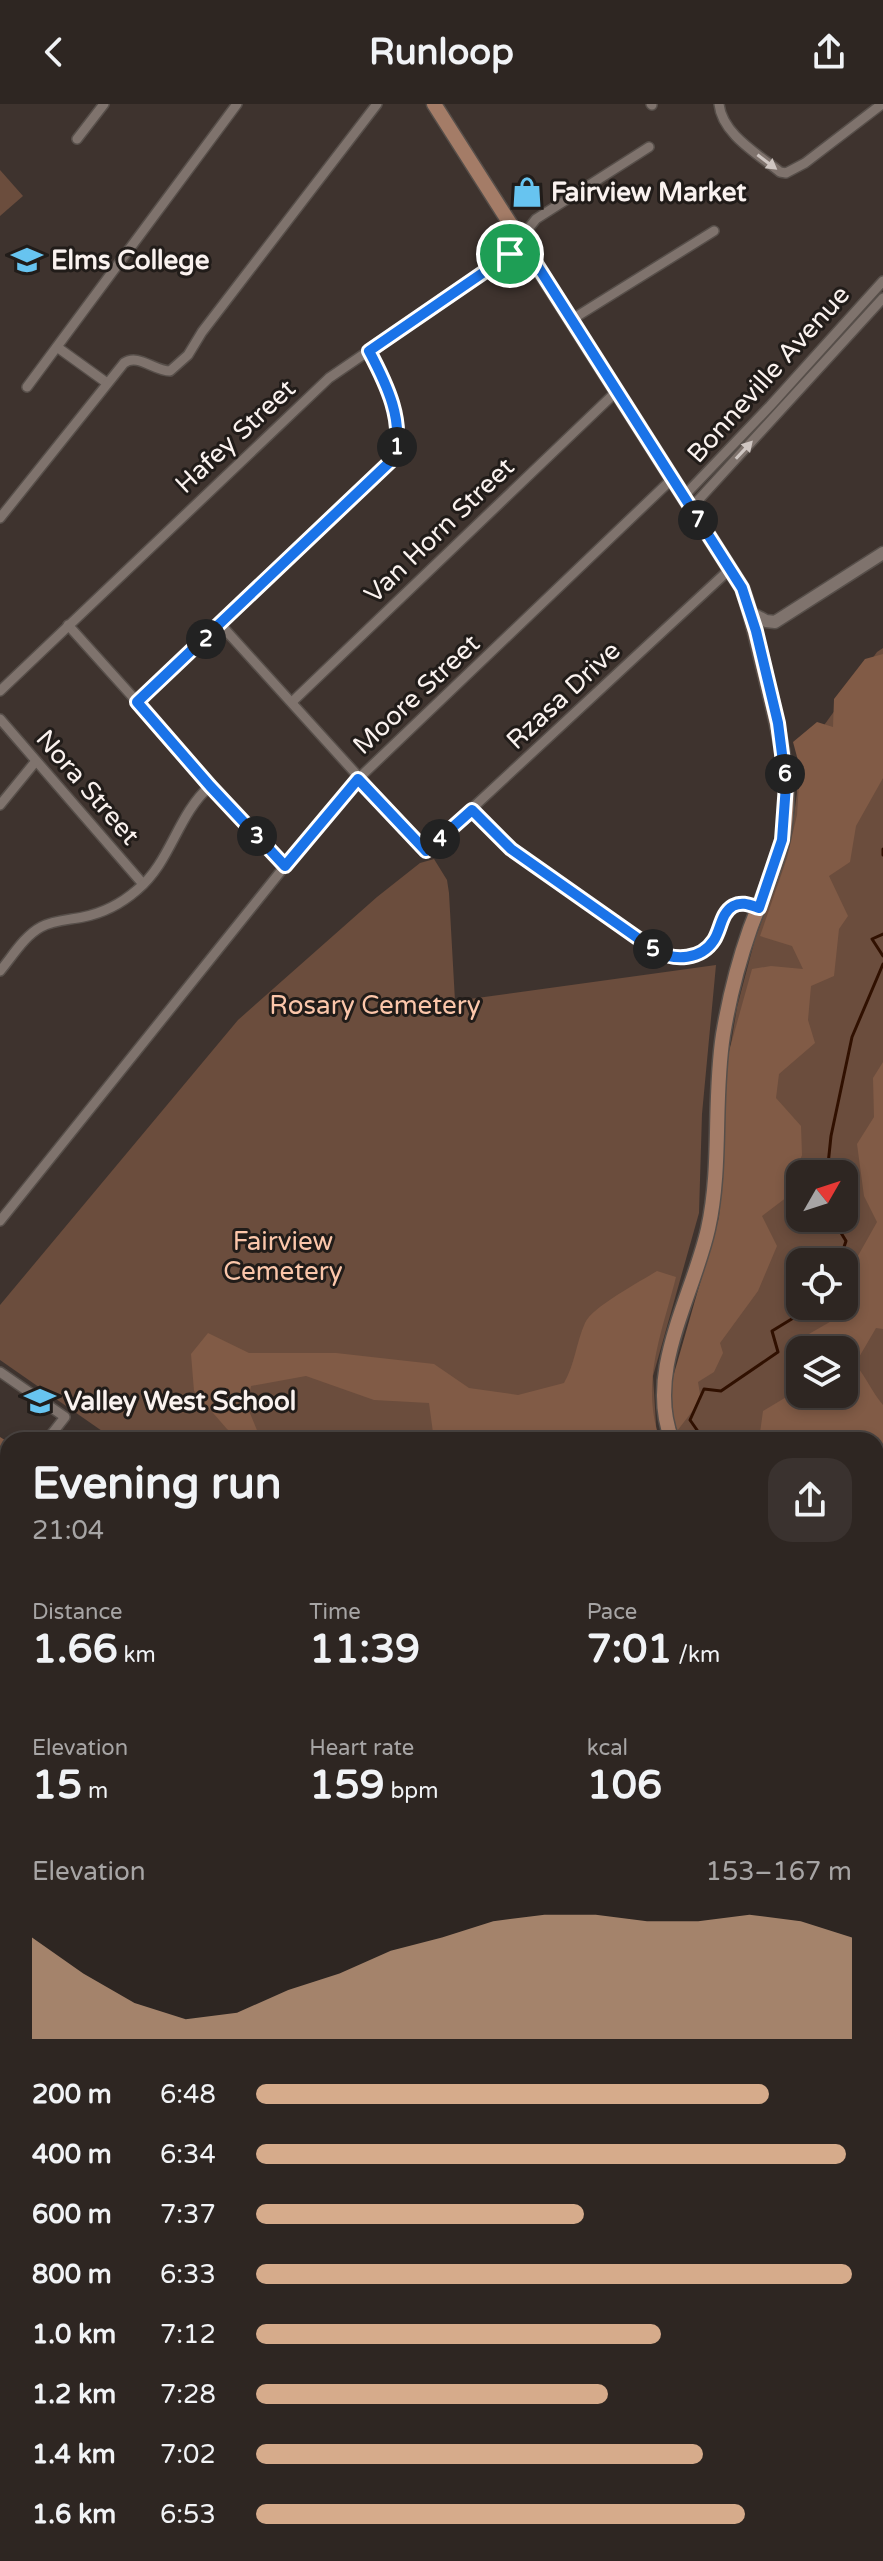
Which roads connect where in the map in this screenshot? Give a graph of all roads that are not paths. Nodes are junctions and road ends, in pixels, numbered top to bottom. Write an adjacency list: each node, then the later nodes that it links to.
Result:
1 (104, 104): 8 (street)
2 (237, 104): 15 (street)
3 (377, 104): 17 (street)
4 (434, 104): 11 (main road)
5 (719, 104): 7 (street, one-way to 7)
6 (882, 104): 7 (street)
7 (868, 108)
8 (77, 139)
9 (649, 147): 11 (street, Hafey Street)
10 (714, 231): 14 (street)
11 (521, 240): 14 (main road); 16 (street, Hafey Street)
12 (883, 281): 21 (street, Bonneville Avenue)
13 (883, 298): 21 (street, Bonneville Avenue, one-way to 13)
14 (571, 320): 19 (main road)
15 (57, 347): 17 (street); 18 (street)
16 (369, 351): 26 (street, Hafey Street); 27 (street)
17 (107, 383): 22 (street)
18 (27, 387)
19 (617, 391): 20 (main road); 30 (street, Van Horn Street)
20 (672, 479): 21 (main road); 33 (street, Moore Street)
21 (687, 502): 24 (main road)
22 (0, 518)
23 (883, 553): 25 (street)
24 (730, 569): 25 (main road); 36 (street, Rzasa Drive)
25 (751, 613): 39 (main road)
26 (68, 625): 28 (street, Hafey Street); 29 (street)
27 (221, 625): 29 (street); 30 (street)
28 (0, 691)
29 (137, 702): 34 (street)
30 (292, 702): 33 (street)
31 (0, 719): 32 (street, Nora Street)
32 (36, 761): 35 (street); 38 (street, Nora Street)
33 (358, 779): 36 (street, Rzasa Drive); 37 (street, Moore Street)
34 (210, 786): 37 (street); 38 (street)
35 (0, 805)
36 (472, 810): 39 (street)
37 (285, 866): 41 (street, Moore Street)
38 (143, 884): 40 (street)
39 (759, 908): 44 (main road)
40 (0, 971)
41 (0, 1221)
42 (0, 1372): 43 (street)
43 (53, 1432)
44 (670, 1432)

